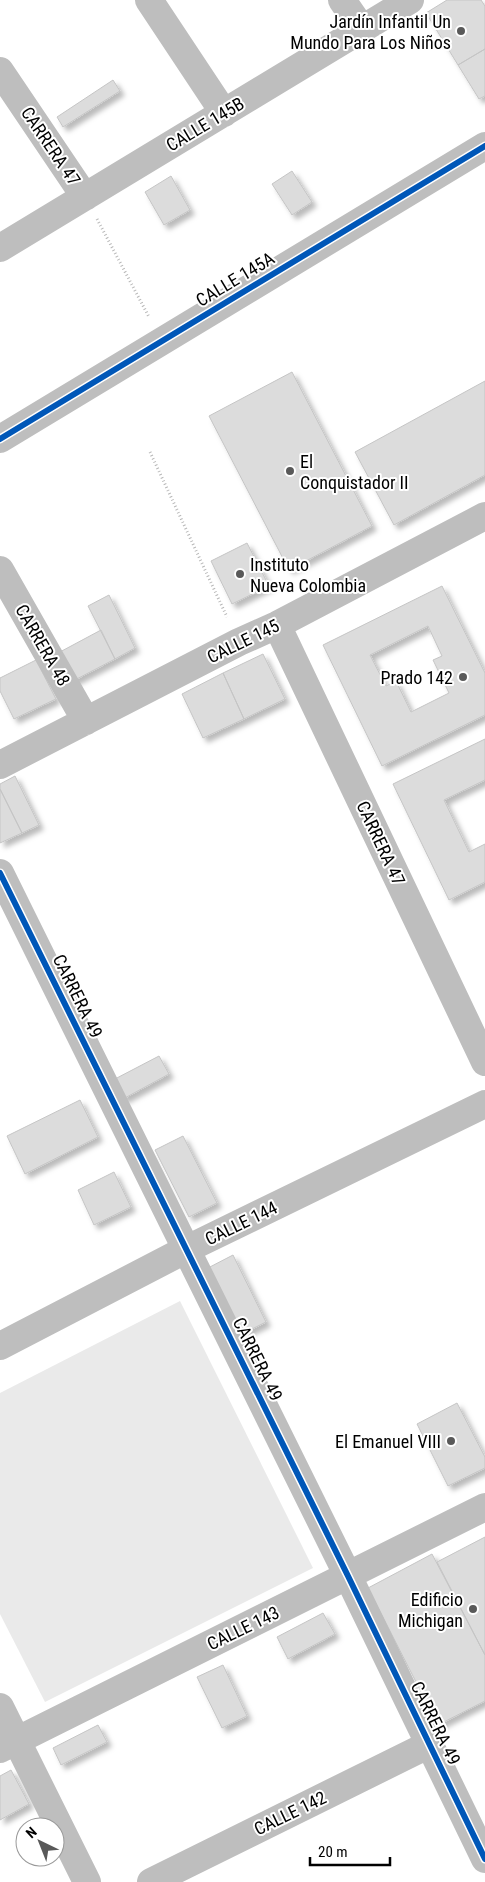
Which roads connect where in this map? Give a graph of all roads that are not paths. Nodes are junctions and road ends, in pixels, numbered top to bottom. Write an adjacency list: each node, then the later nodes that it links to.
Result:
1 (149, 0): 6 (street)
2 (342, 0): 4 (street)
3 (410, 0): 4 (street, CALLE 145B)
4 (362, 29): 6 (street, CALLE 145B)
5 (0, 72): 8 (street, CARRERA 47)
6 (224, 113): 8 (street, CALLE 145B)
7 (485, 146): 10 (street, CALLE 145A)
8 (85, 197): 9 (street, CALLE 145B)
9 (0, 248)
10 (0, 439)
11 (485, 516): 13 (street, CALLE 145)
12 (0, 570): 14 (street, CARRERA 48)
13 (277, 624): 14 (street, CALLE 145); 17 (street, CARRERA 47)
14 (86, 721): 15 (street, CALLE 145)
15 (0, 765)
16 (0, 873): 19 (street, CARRERA 49)
17 (485, 1062)
18 (485, 1104): 19 (street, CALLE 144)
19 (187, 1250): 20 (street, CALLE 144); 22 (street, CARRERA 49)
20 (0, 1346)
21 (485, 1507): 22 (street, CALLE 143)
22 (348, 1576): 24 (street, CARRERA 49); 25 (street, CALLE 143)
23 (0, 1707): 25 (street)
24 (430, 1744): 26 (street, CARRERA 49); 28 (street, CALLE 142)
25 (8, 1745): 27 (street)
26 (485, 1859)
27 (87, 1882)
28 (151, 1882)

